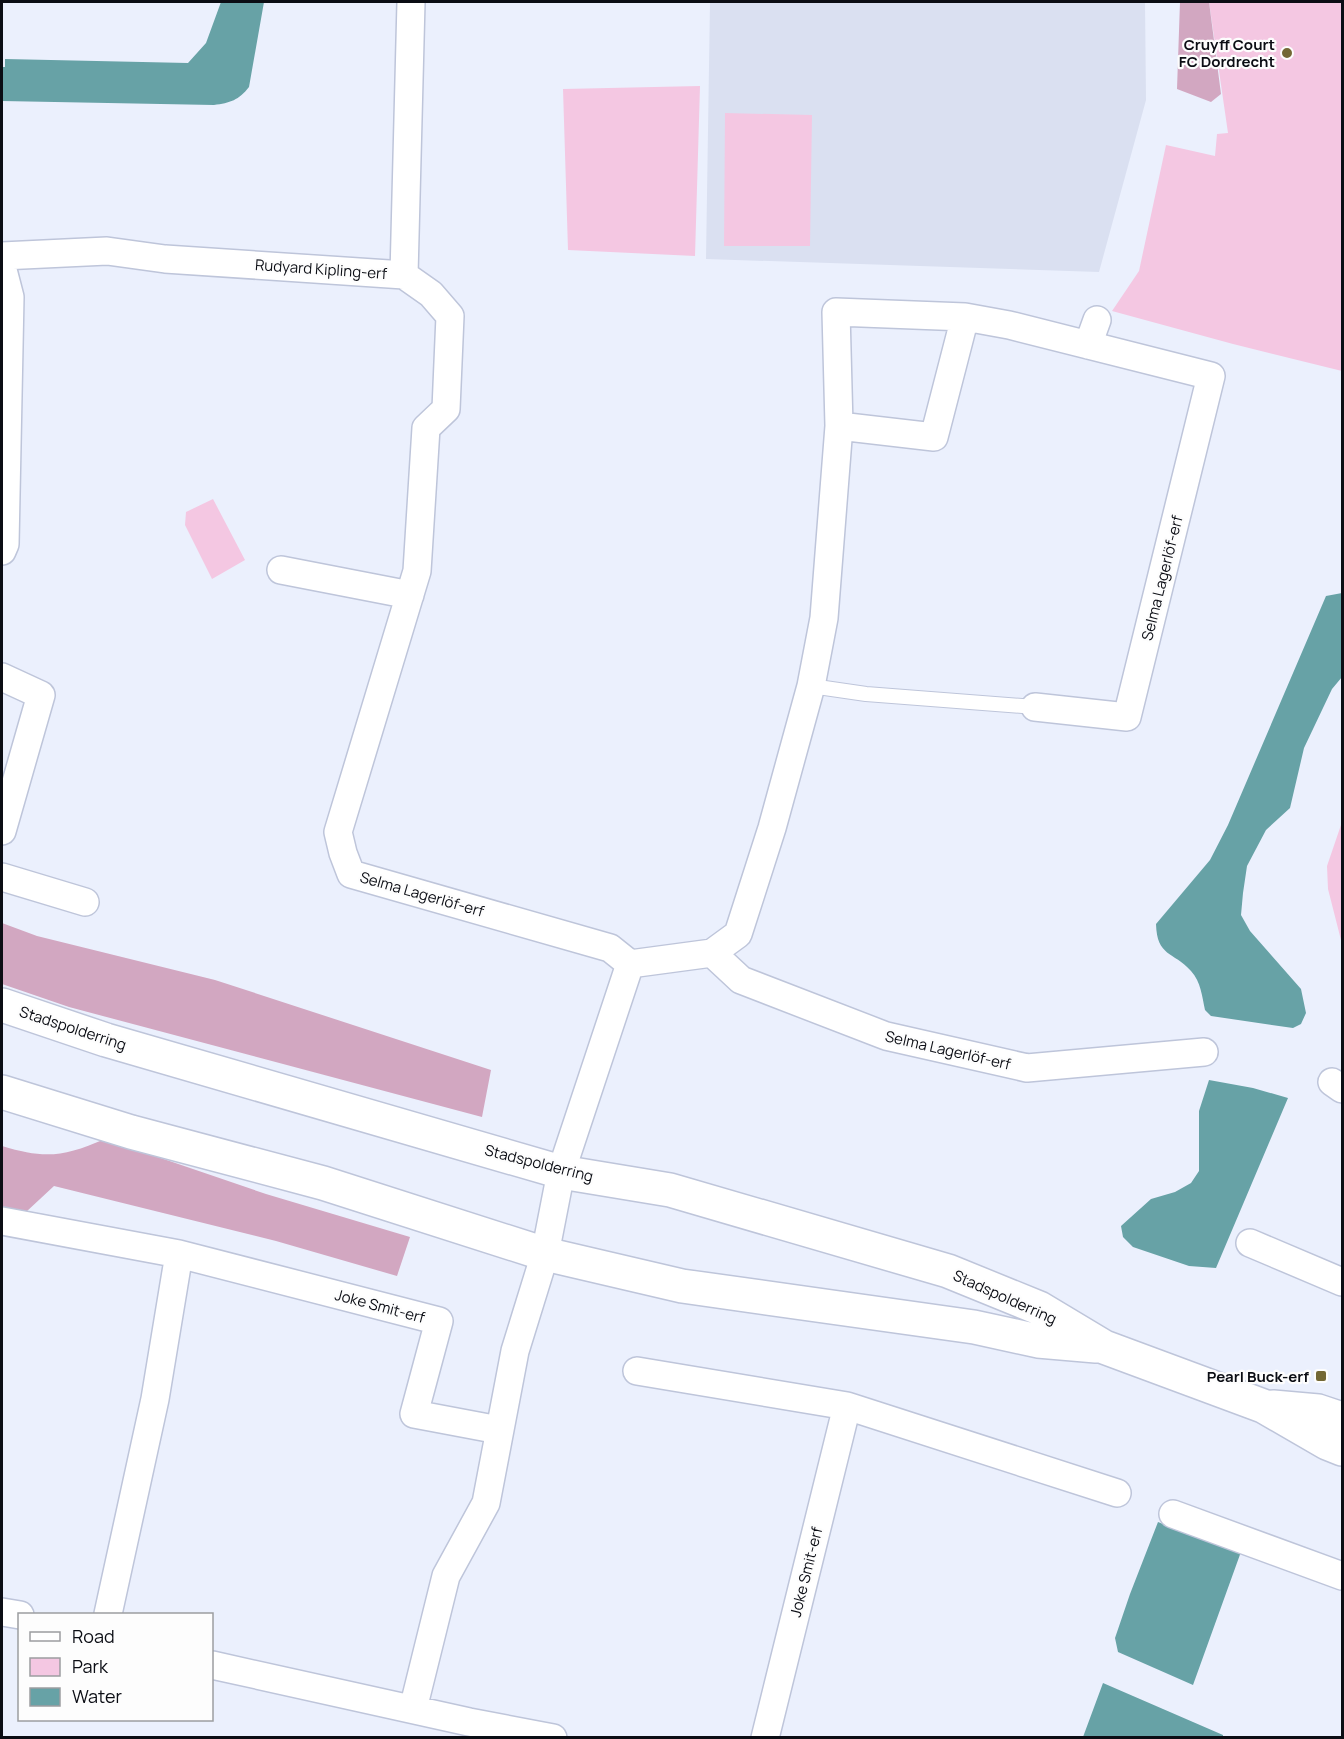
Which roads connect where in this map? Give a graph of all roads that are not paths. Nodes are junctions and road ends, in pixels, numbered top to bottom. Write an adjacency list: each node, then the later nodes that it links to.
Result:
1 (411, 2): 4 (street, Rudyard Kipling-erf)
2 (2, 256): 4 (street, Rudyard Kipling-erf)
3 (2, 266): 9 (street)
4 (404, 275): 11 (street, Selma Lagerlöf-erf)
5 (965, 317): 7 (street, Selma Lagerlöf-erf); 8 (street); 8 (street, Selma Lagerlöf-erf)
6 (1097, 320): 7 (street)
7 (1088, 345): 14 (street, Selma Lagerlöf-erf)
8 (839, 426): 13 (street, Selma Lagerlöf-erf)
9 (2, 551)
10 (281, 570): 11 (street)
11 (410, 596): 19 (street, Selma Lagerlöf-erf)
12 (2, 677): 15 (street)
13 (811, 686): 14 (lane, Selma Lagerlöf-erf); 18 (street, Selma Lagerlöf-erf)
14 (1035, 707)
15 (2, 831)
16 (2, 877): 17 (street)
17 (85, 902)
18 (712, 953): 19 (street, Selma Lagerlöf-erf); 21 (street, Selma Lagerlöf-erf)
19 (630, 964): 23 (street)
20 (2, 1005): 23 (street, Stadspolderring)
21 (1204, 1052)
22 (2, 1092): 27 (street, Stadspolderring)
23 (561, 1172): 27 (street); 29 (street, Stadspolderring)
24 (2, 1221): 26 (street, Joke Smit-erf)
25 (1250, 1243): 28 (street)
26 (179, 1254): 34 (street, Joke Smit-erf); 40 (street)
27 (545, 1254): 29 (street, Stadspolderring); 34 (street)
28 (1342, 1282)
29 (1104, 1347): 32 (street, Stadspolderring)
30 (637, 1371): 31 (street)
31 (847, 1406): 36 (street); 45 (street, Joke Smit-erf)
32 (1263, 1406): 33 (street, Stadspolderring); 35 (street, Stadspolderring)
33 (1342, 1419)
34 (499, 1430): 43 (street)
35 (1342, 1449)
36 (1117, 1493)
37 (1173, 1514): 38 (street)
38 (1342, 1576)
39 (2, 1612): 41 (street)
40 (108, 1613)
41 (18, 1615)
42 (213, 1665): 43 (street)
43 (414, 1709): 44 (street)
44 (553, 1737)
45 (765, 1737)

